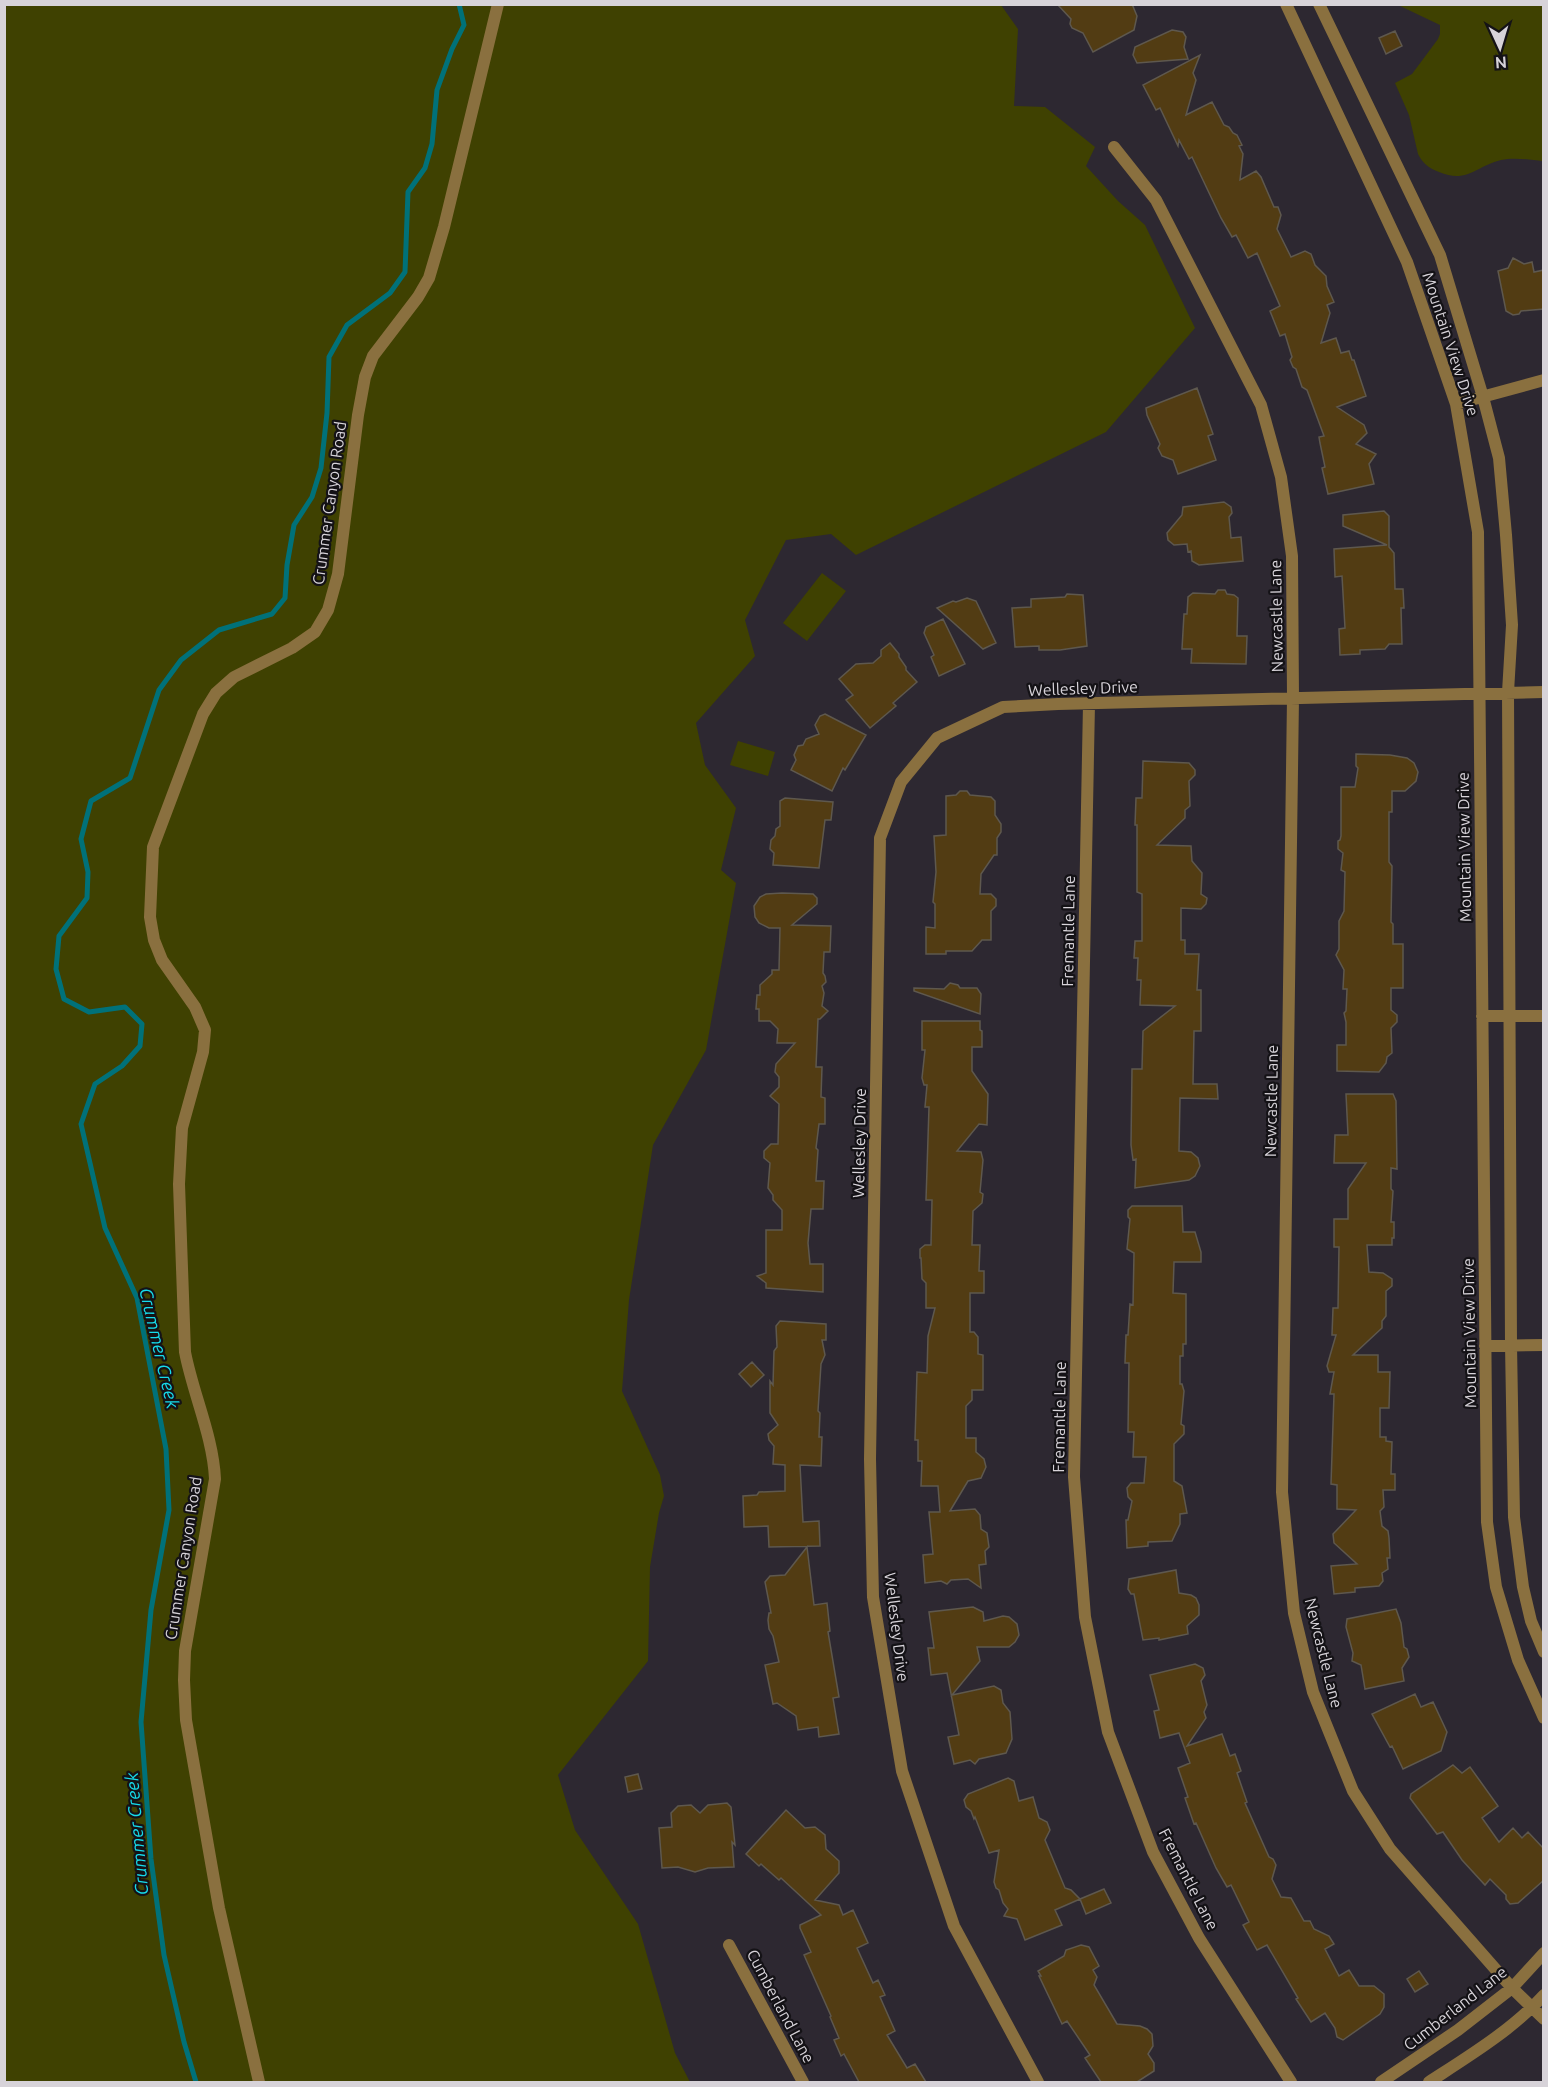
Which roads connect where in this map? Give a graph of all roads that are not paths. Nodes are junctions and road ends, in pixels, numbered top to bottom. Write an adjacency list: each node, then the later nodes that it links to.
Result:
1 (498, 4): 27 (street, Crummer Canyon Road)
2 (1286, 4): 7 (street, Mountain View Drive)
3 (1319, 4): 6 (street, Mountain View Drive)
4 (1114, 147): 11 (street, Newcastle Lane)
5 (1544, 380): 6 (street)
6 (1483, 397): 7 (street); 10 (street, Mountain View Drive)
7 (1456, 404): 9 (street, Mountain View Drive)
8 (1544, 692): 10 (street, Wellesley Drive)
9 (1479, 693): 10 (street, Wellesley Drive); 11 (street, Wellesley Drive); 13 (street, Mountain View Drive)
10 (1508, 693): 14 (street, Mountain View Drive)
11 (1293, 698): 12 (street, Wellesley Drive); 23 (street, Newcastle Lane)
12 (1089, 704): 29 (street, Wellesley Drive); 30 (street, Fremantle Lane)
13 (1482, 1016): 14 (street); 18 (street, Mountain View Drive)
14 (1511, 1016): 15 (street); 16 (street, Mountain View Drive)
15 (1544, 1016)
16 (1511, 1345): 17 (street); 18 (street); 19 (street, Mountain View Drive)
17 (1544, 1345)
18 (1485, 1346): 20 (street, Mountain View Drive)
19 (1544, 1652)
20 (1544, 1718)
21 (729, 1945): 28 (street, Cumberland Lane)
22 (1544, 1953): 23 (street, Cumberland Lane)
23 (1512, 1988): 25 (street, Newcastle Lane); 31 (street, Cumberland Lane)
24 (1544, 1995): 25 (street)
25 (1531, 2008): 26 (street, Newcastle Lane); 32 (street)
26 (1544, 2019)
27 (259, 2082)
28 (803, 2082)
29 (1038, 2082)
30 (1291, 2082)
31 (1382, 2082)
32 (1430, 2082)

